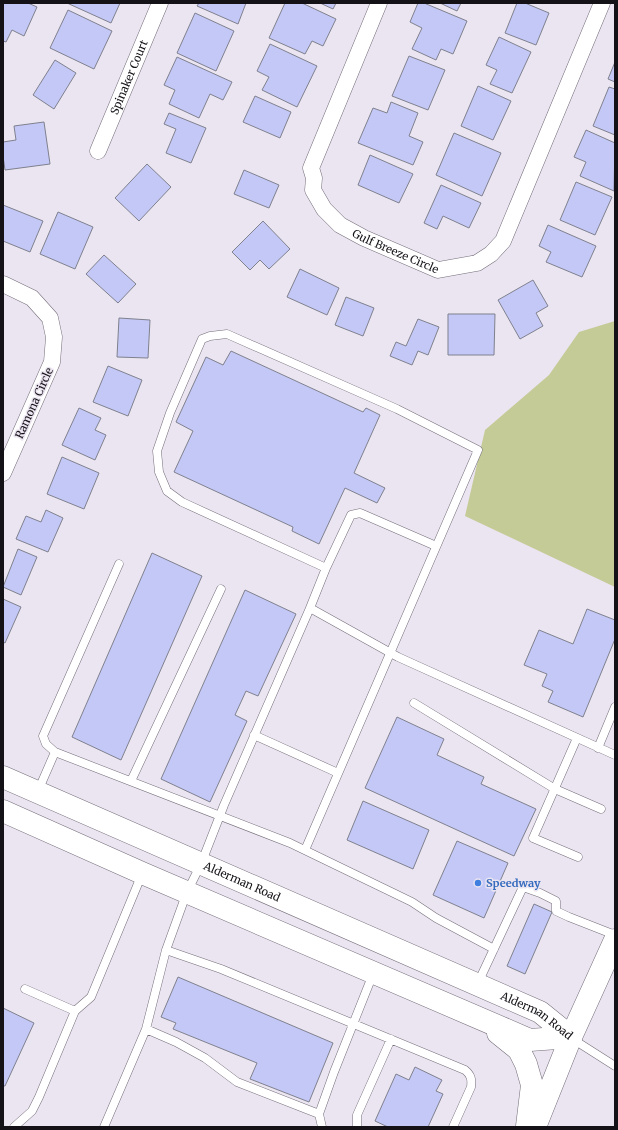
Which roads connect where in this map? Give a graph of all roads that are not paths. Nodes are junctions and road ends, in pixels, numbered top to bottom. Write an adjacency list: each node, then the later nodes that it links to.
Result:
1 (160, 3): 4 (street, Spinaker Court)
2 (379, 3): 3 (street, Gulf Breeze Circle)
3 (602, 3)
4 (98, 151)
5 (3, 284): 6 (street, Ramona Circle)
6 (3, 473)
7 (436, 546): 9 (lane); 9 (lane); 12 (lane)
8 (119, 564): 18 (lane)
9 (326, 568): 11 (lane)
10 (221, 589): 22 (lane)
11 (310, 608): 12 (lane); 15 (lane)
12 (390, 652): 16 (lane); 20 (lane)
13 (414, 703): 23 (lane)
14 (615, 707): 17 (lane)
15 (254, 736): 20 (lane); 27 (lane)
16 (577, 738): 17 (lane); 23 (lane)
17 (598, 748): 19 (lane)
18 (55, 752): 22 (lane); 24 (lane)
19 (615, 756)
20 (338, 772): 28 (lane)
21 (3, 777): 24 (main road, Alderman Road)
22 (131, 781): 27 (lane)
23 (555, 790): 25 (lane); 29 (lane)
24 (37, 792): 30 (main road, Alderman Road)
25 (601, 809)
26 (3, 811): 31 (main road, Alderman Road)
27 (220, 815): 28 (lane); 30 (lane)
28 (304, 850): 35 (lane)
29 (578, 857)
30 (201, 864): 32 (lane); 38 (main road, Alderman Road)
31 (142, 873): 32 (main road, Alderman Road); 40 (lane)
32 (187, 892): 36 (lane); 37 (main road, Alderman Road)
33 (615, 936): 35 (lane)
34 (615, 940): 44 (main road)
35 (494, 949): 38 (lane)
36 (166, 950): 42 (lane); 43 (lane)
37 (374, 973): 41 (main road, Alderman Road); 42 (lane)
38 (477, 985): 44 (main road, Alderman Road)
39 (25, 989): 40 (lane)
40 (75, 1011): 48 (lane)
41 (482, 1019): 44 (main road, Alderman Road); 53 (main road)
42 (353, 1023): 45 (lane); 47 (lane)
43 (146, 1029): 47 (lane); 49 (lane)
44 (571, 1037): 46 (lane); 54 (main road)
45 (390, 1039): 51 (lane); 52 (lane)
46 (615, 1066)
47 (319, 1114): 50 (lane)
48 (14, 1127)
49 (104, 1127)
50 (322, 1127)
51 (357, 1127)
52 (453, 1127)
53 (527, 1127)
54 (535, 1127)

